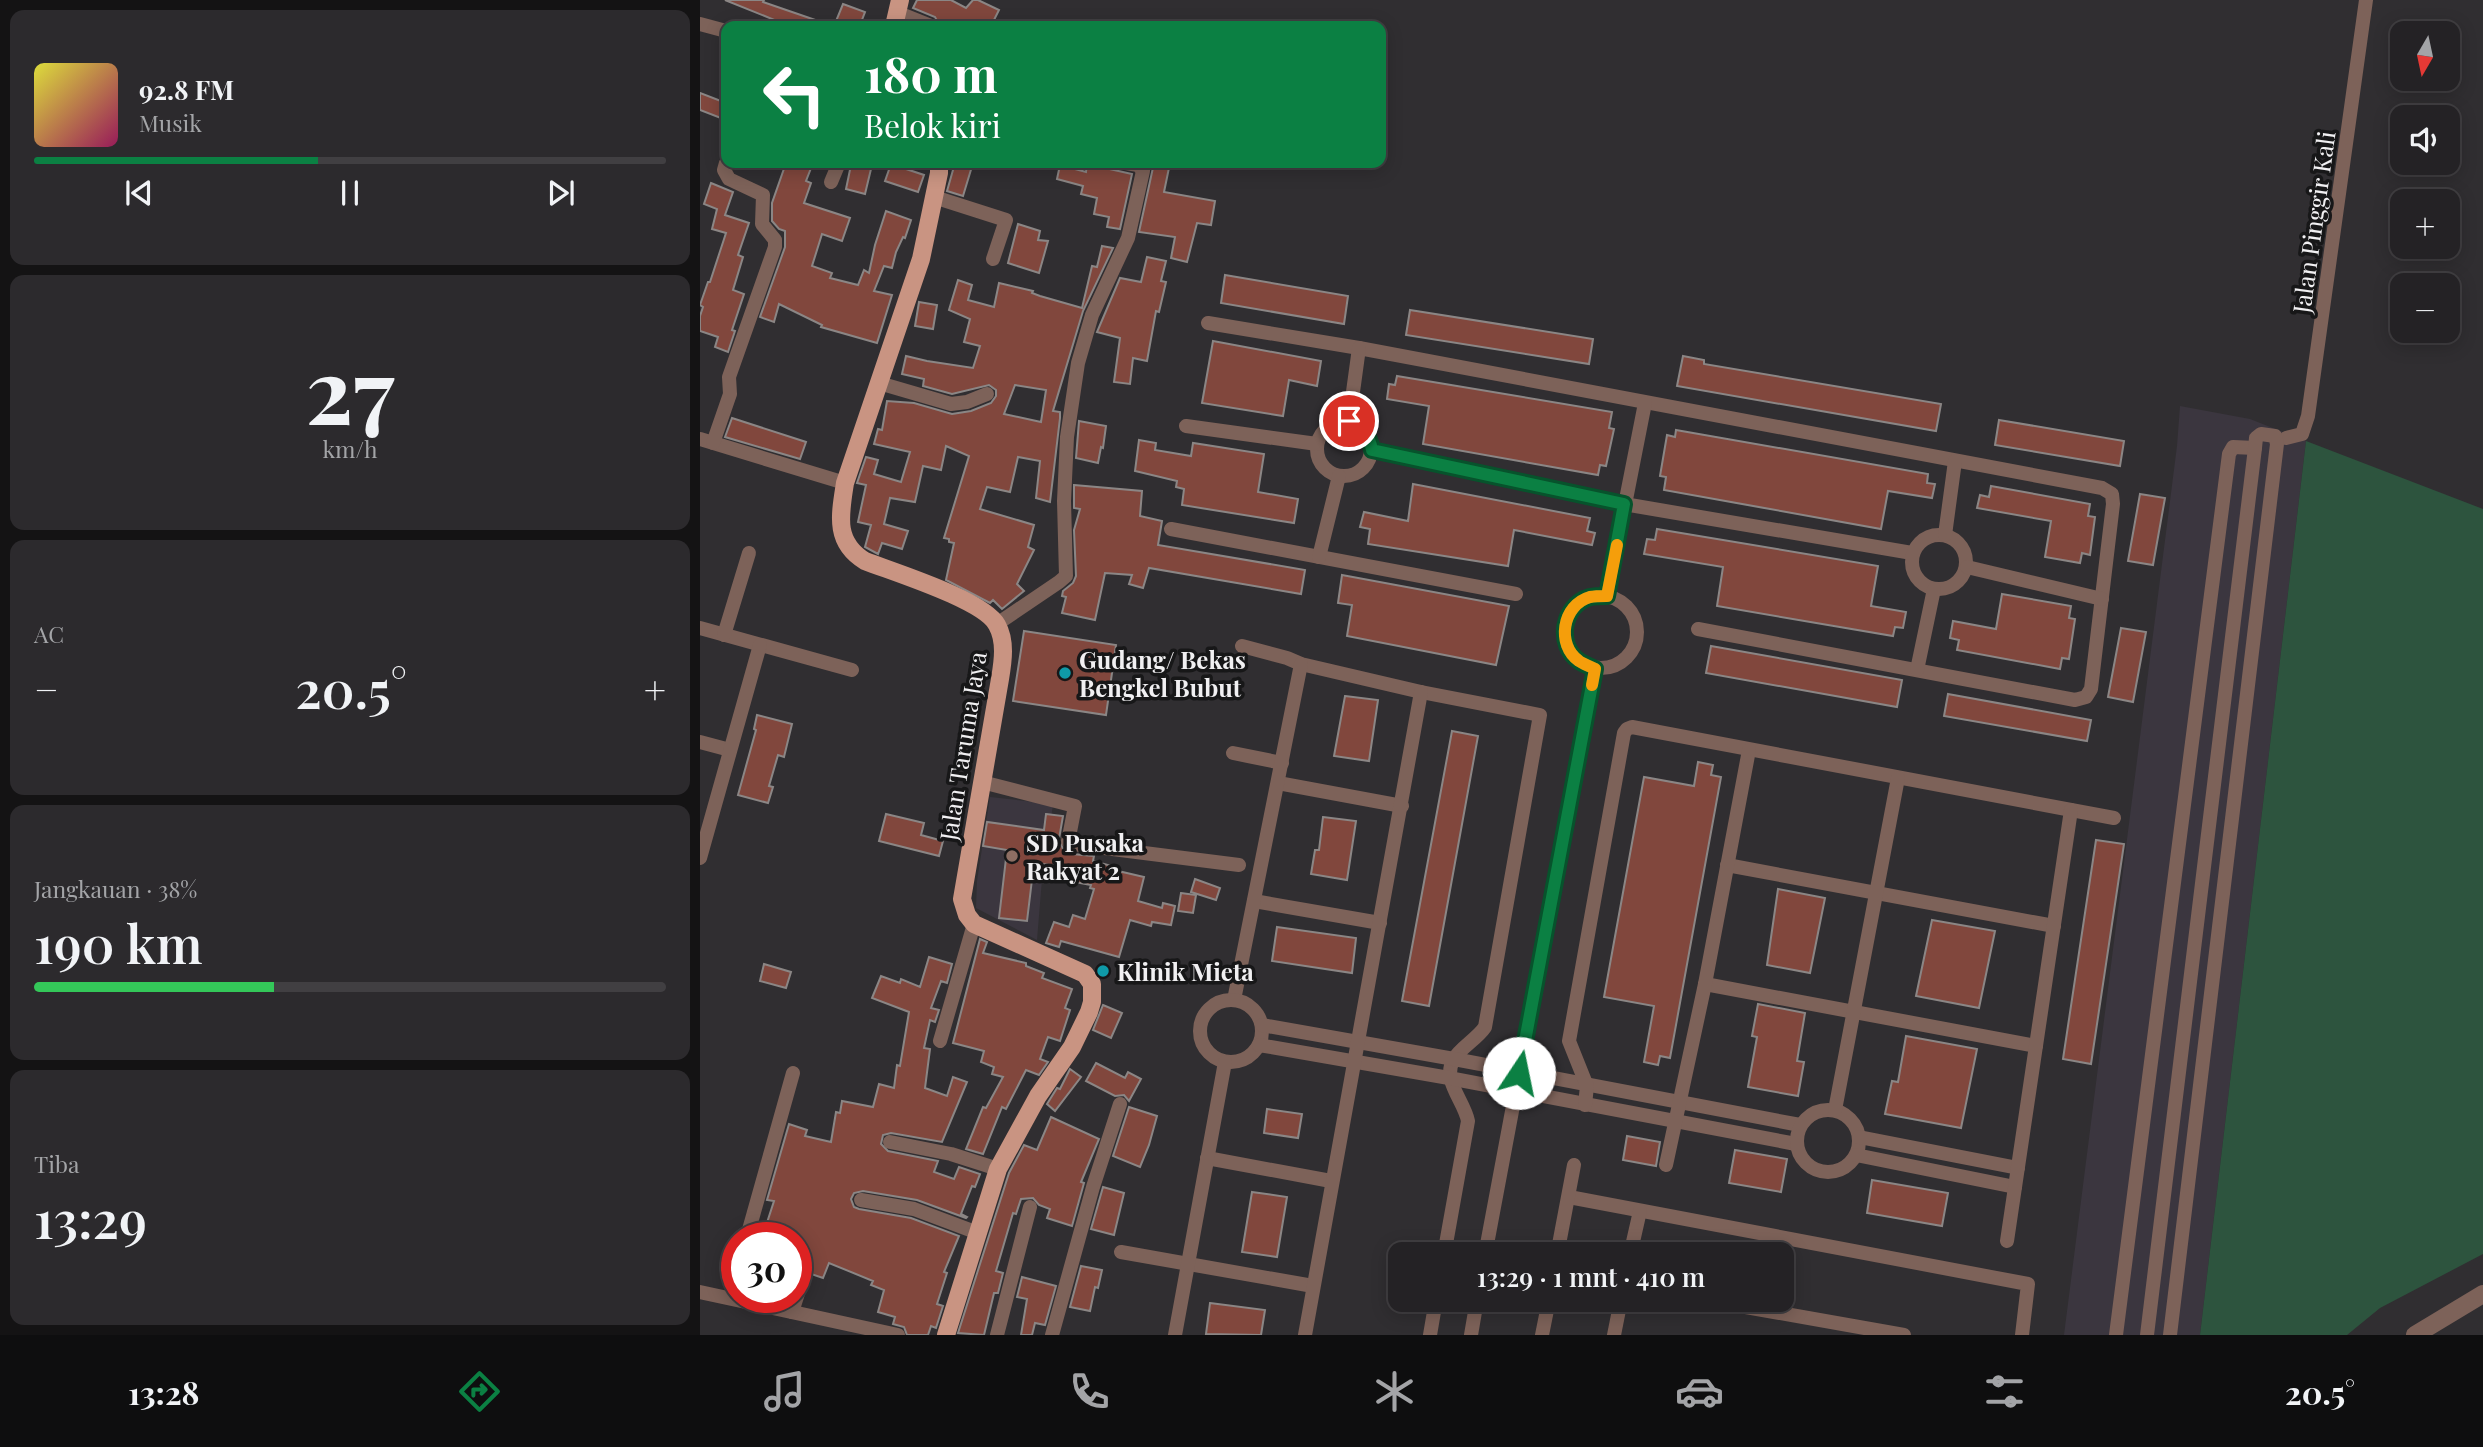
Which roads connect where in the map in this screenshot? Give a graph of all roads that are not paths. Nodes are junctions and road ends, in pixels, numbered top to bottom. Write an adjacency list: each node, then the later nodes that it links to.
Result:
1 (2366, 0): 20 (street, Jalan Pinggir Kali)
2 (896, 13): 3 (street)
3 (918, 21)
4 (700, 24): 5 (street)
5 (721, 30)
6 (725, 168): 21 (street)
7 (837, 168): 10 (street)
8 (938, 168): 11 (main road, Jalan Taruma Jaya)
9 (1140, 168): 39 (street)
10 (831, 182)
11 (934, 197): 12 (street); 15 (main road, Jalan Taruma Jaya)
12 (993, 259)
13 (1208, 323): 14 (street)
14 (1359, 348): 17 (street); 18 (street)
15 (879, 383): 16 (street); 27 (main road, Jalan Taruma Jaya)
16 (987, 394)
17 (1645, 403): 25 (street); 28 (street)
18 (1349, 421): 22 (street); 24 (street)
19 (1186, 425): 22 (street)
20 (2286, 438)
21 (707, 441): 27 (street)
22 (1317, 444): 26 (street)
23 (2255, 447): 93 (street); 95 (street); 139 (street)
24 (1372, 450): 26 (street); 28 (street)
25 (1955, 461): 30 (street); 38 (street)
26 (1339, 476): 33 (street)
27 (845, 483): 39 (main road, Jalan Taruma Jaya)
28 (1624, 504): 32 (street); 37 (street)
29 (1171, 529): 33 (street)
30 (1945, 535): 32 (street); 34 (street)
31 (749, 553): 42 (street)
32 (1912, 553): 35 (street)
33 (1319, 557): 36 (street)
34 (1967, 567): 35 (street); 38 (street)
35 (1934, 589): 48 (street)
36 (1516, 594)
37 (1607, 596): 46 (street); 46 (street)
38 (2102, 599): 48 (street)
39 (997, 624): 56 (main road, Jalan Taruma Jaya)
40 (700, 628): 42 (street)
41 (1698, 629): 48 (street)
42 (724, 635): 43 (street)
43 (760, 645): 47 (street); 51 (street)
44 (1242, 646): 45 (street)
45 (1301, 664): 49 (street); 54 (street)
46 (1595, 669): 81 (street)
47 (852, 670)
48 (1917, 670)
49 (1421, 692): 58 (street); 77 (street)
50 (700, 742): 51 (street)
51 (730, 750): 61 (street)
52 (1749, 750): 55 (street); 63 (street); 83 (street)
53 (1233, 752): 54 (street)
54 (1282, 763): 57 (street)
55 (1898, 778): 59 (street); 64 (street)
56 (982, 782): 62 (street); 67 (main road, Jalan Taruma Jaya)
57 (1278, 783): 58 (street); 65 (street)
58 (1402, 806): 66 (street)
59 (2071, 810): 60 (street); 68 (street)
60 (2114, 818)
61 (700, 858)
62 (1239, 865)
63 (1727, 865): 64 (street); 69 (street)
64 (1876, 893): 68 (street); 71 (street)
65 (1254, 901): 66 (street); 70 (street)
66 (1380, 923): 74 (street)
67 (974, 924): 73 (street); 101 (main road)
68 (2054, 926): 76 (street)
69 (1705, 984): 71 (street); 85 (street)
70 (1234, 1000): 72 (street); 78 (street)
71 (1854, 1012): 76 (street); 88 (street)
72 (1262, 1024): 74 (street); 75 (street)
73 (940, 1041)
74 (1357, 1042): 77 (street); 79 (street)
75 (1259, 1045): 78 (street); 79 (street)
76 (2036, 1046): 100 (street)
77 (1454, 1059): 81 (street); 82 (street)
78 (1225, 1062): 97 (street)
79 (1354, 1062): 82 (street); 102 (street)
80 (793, 1073): 108 (street)
81 (1519, 1073): 83 (street); 84 (street)
82 (1449, 1078): 84 (street); 111 (street)
83 (1587, 1086): 85 (street); 87 (street)
84 (1515, 1092): 87 (street); 112 (street)
85 (1679, 1102): 89 (street); 90 (street)
86 (1120, 1104): 130 (street)
87 (1585, 1105): 89 (street)
88 (1835, 1110): 90 (street); 91 (street)
89 (1675, 1121): 94 (street); 99 (street)
90 (1800, 1125): 94 (street)
91 (1859, 1137): 96 (street); 100 (street)
92 (890, 1142): 101 (street)
93 (2170, 1142): 95 (street); 140 (street)
94 (1796, 1144): 96 (street)
95 (2194, 1145): 141 (street)
96 (1856, 1155): 103 (street)
97 (1207, 1158): 102 (street); 116 (street)
98 (1574, 1165): 104 (street)
99 (1666, 1166)
100 (2018, 1168): 103 (street)
101 (998, 1169): 109 (main road)
102 (1332, 1181): 117 (street)
103 (2015, 1187): 110 (street)
104 (1569, 1197): 107 (street); 113 (street)
105 (861, 1200): 109 (street)
106 (1030, 1207): 129 (street)
107 (1640, 1211): 114 (street); 138 (street)
108 (751, 1222)
109 (978, 1233): 128 (main road)
110 (2007, 1241)
111 (1446, 1242)
112 (1487, 1242)
113 (1560, 1242)
114 (1633, 1242)
115 (1121, 1252): 116 (street)
116 (1189, 1265): 117 (street); 131 (street)
117 (1313, 1286): 132 (street)
118 (700, 1292): 120 (street)
119 (2483, 1294): 142 (street)
120 (721, 1297)
121 (1434, 1312): 133 (street)
122 (1475, 1312): 134 (street)
123 (1547, 1312): 135 (street)
124 (1619, 1312): 136 (street)
125 (1774, 1312): 137 (street)
126 (797, 1313): 127 (street)
127 (898, 1335)
128 (946, 1335)
129 (997, 1335)
130 (1052, 1335)
131 (1175, 1335)
132 (1305, 1335)
133 (1430, 1335)
134 (1471, 1335)
135 (1542, 1335)
136 (1614, 1335)
137 (1904, 1335)
138 (2022, 1335)
139 (2116, 1335)
140 (2147, 1335)
141 (2170, 1335)
142 (2415, 1335)

